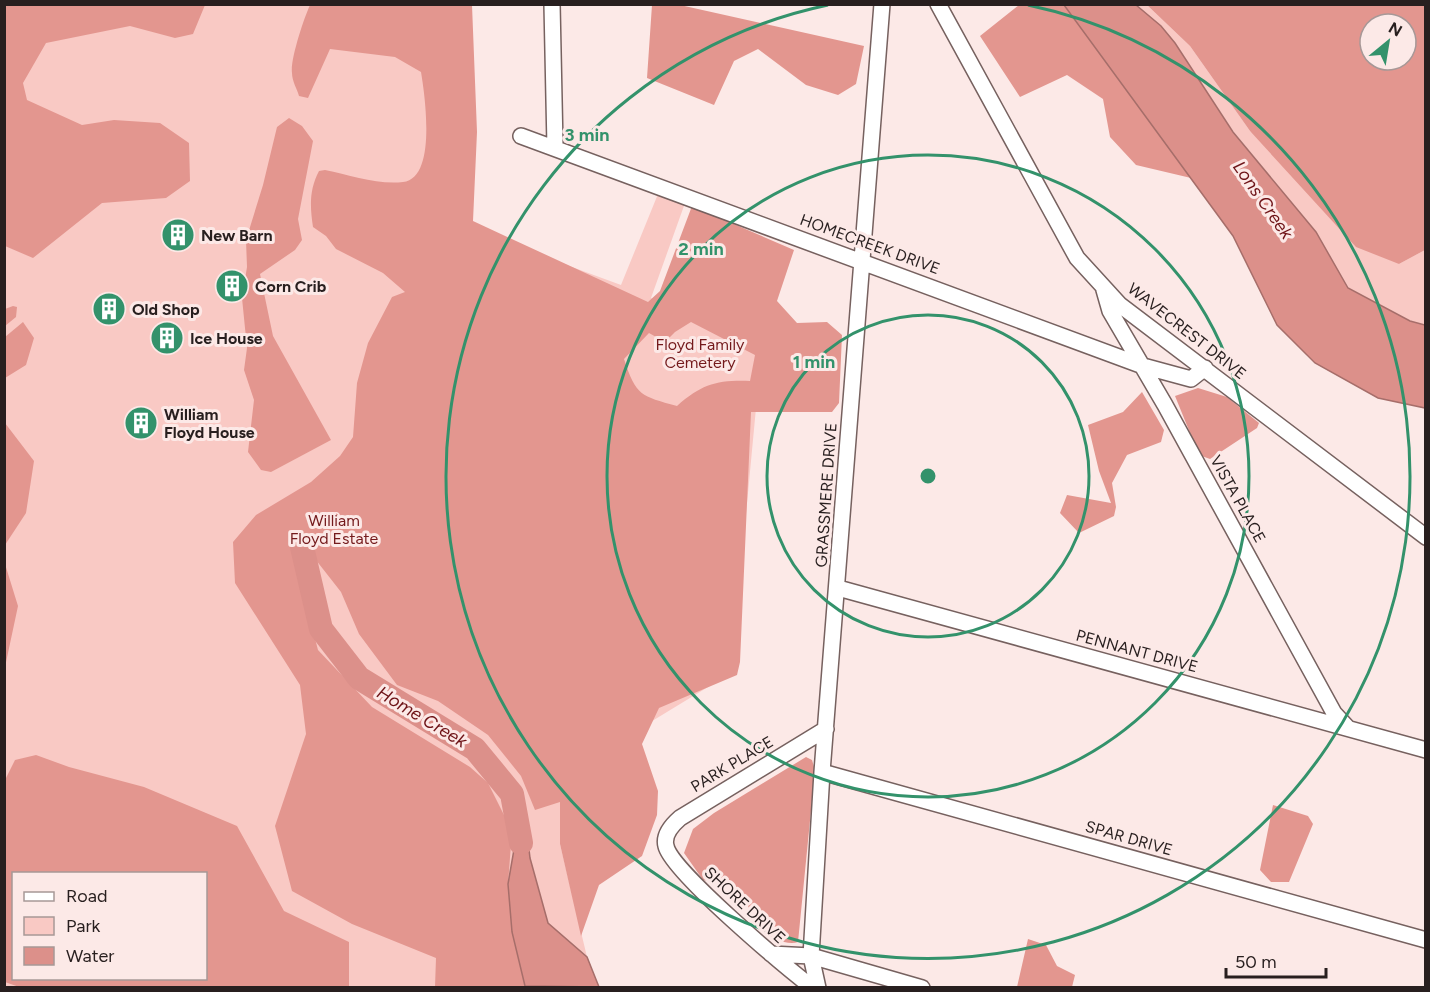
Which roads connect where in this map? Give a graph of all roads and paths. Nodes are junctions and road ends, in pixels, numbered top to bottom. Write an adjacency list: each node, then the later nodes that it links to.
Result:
1 (552, 4): 5 (street)
2 (882, 4): 6 (street, GRASSMERE DRIVE)
3 (938, 4): 7 (street, WAVECREST DRIVE)
4 (521, 136): 5 (street, HOMECREEK DRIVE)
5 (555, 147): 6 (street, HOMECREEK DRIVE)
6 (861, 260): 8 (street, HOMECREEK DRIVE); 11 (street, GRASSMERE DRIVE)
7 (1102, 285): 8 (street, VISTA PLACE); 9 (street, WAVECREST DRIVE)
8 (1143, 366): 9 (street, HOMECREEK DRIVE); 12 (street, VISTA PLACE)
9 (1204, 368): 10 (street, WAVECREST DRIVE)
10 (1425, 537)
11 (838, 588): 12 (street, PENNANT DRIVE); 13 (street, GRASSMERE DRIVE)
12 (1347, 728): 14 (street, PENNANT DRIVE)
13 (826, 729): 15 (street, GRASSMERE DRIVE); 16 (street, PARK PLACE)
14 (1425, 750)
15 (822, 772): 17 (street, SPAR DRIVE); 19 (street, GRASSMERE DRIVE)
16 (666, 838): 18 (street, SHORE DRIVE)
17 (1425, 940)
18 (771, 954): 19 (street); 20 (street, SHORE DRIVE)
19 (811, 956): 21 (street, GRASSMERE DRIVE); 22 (street)
20 (813, 987)
21 (818, 987)
22 (922, 987)

